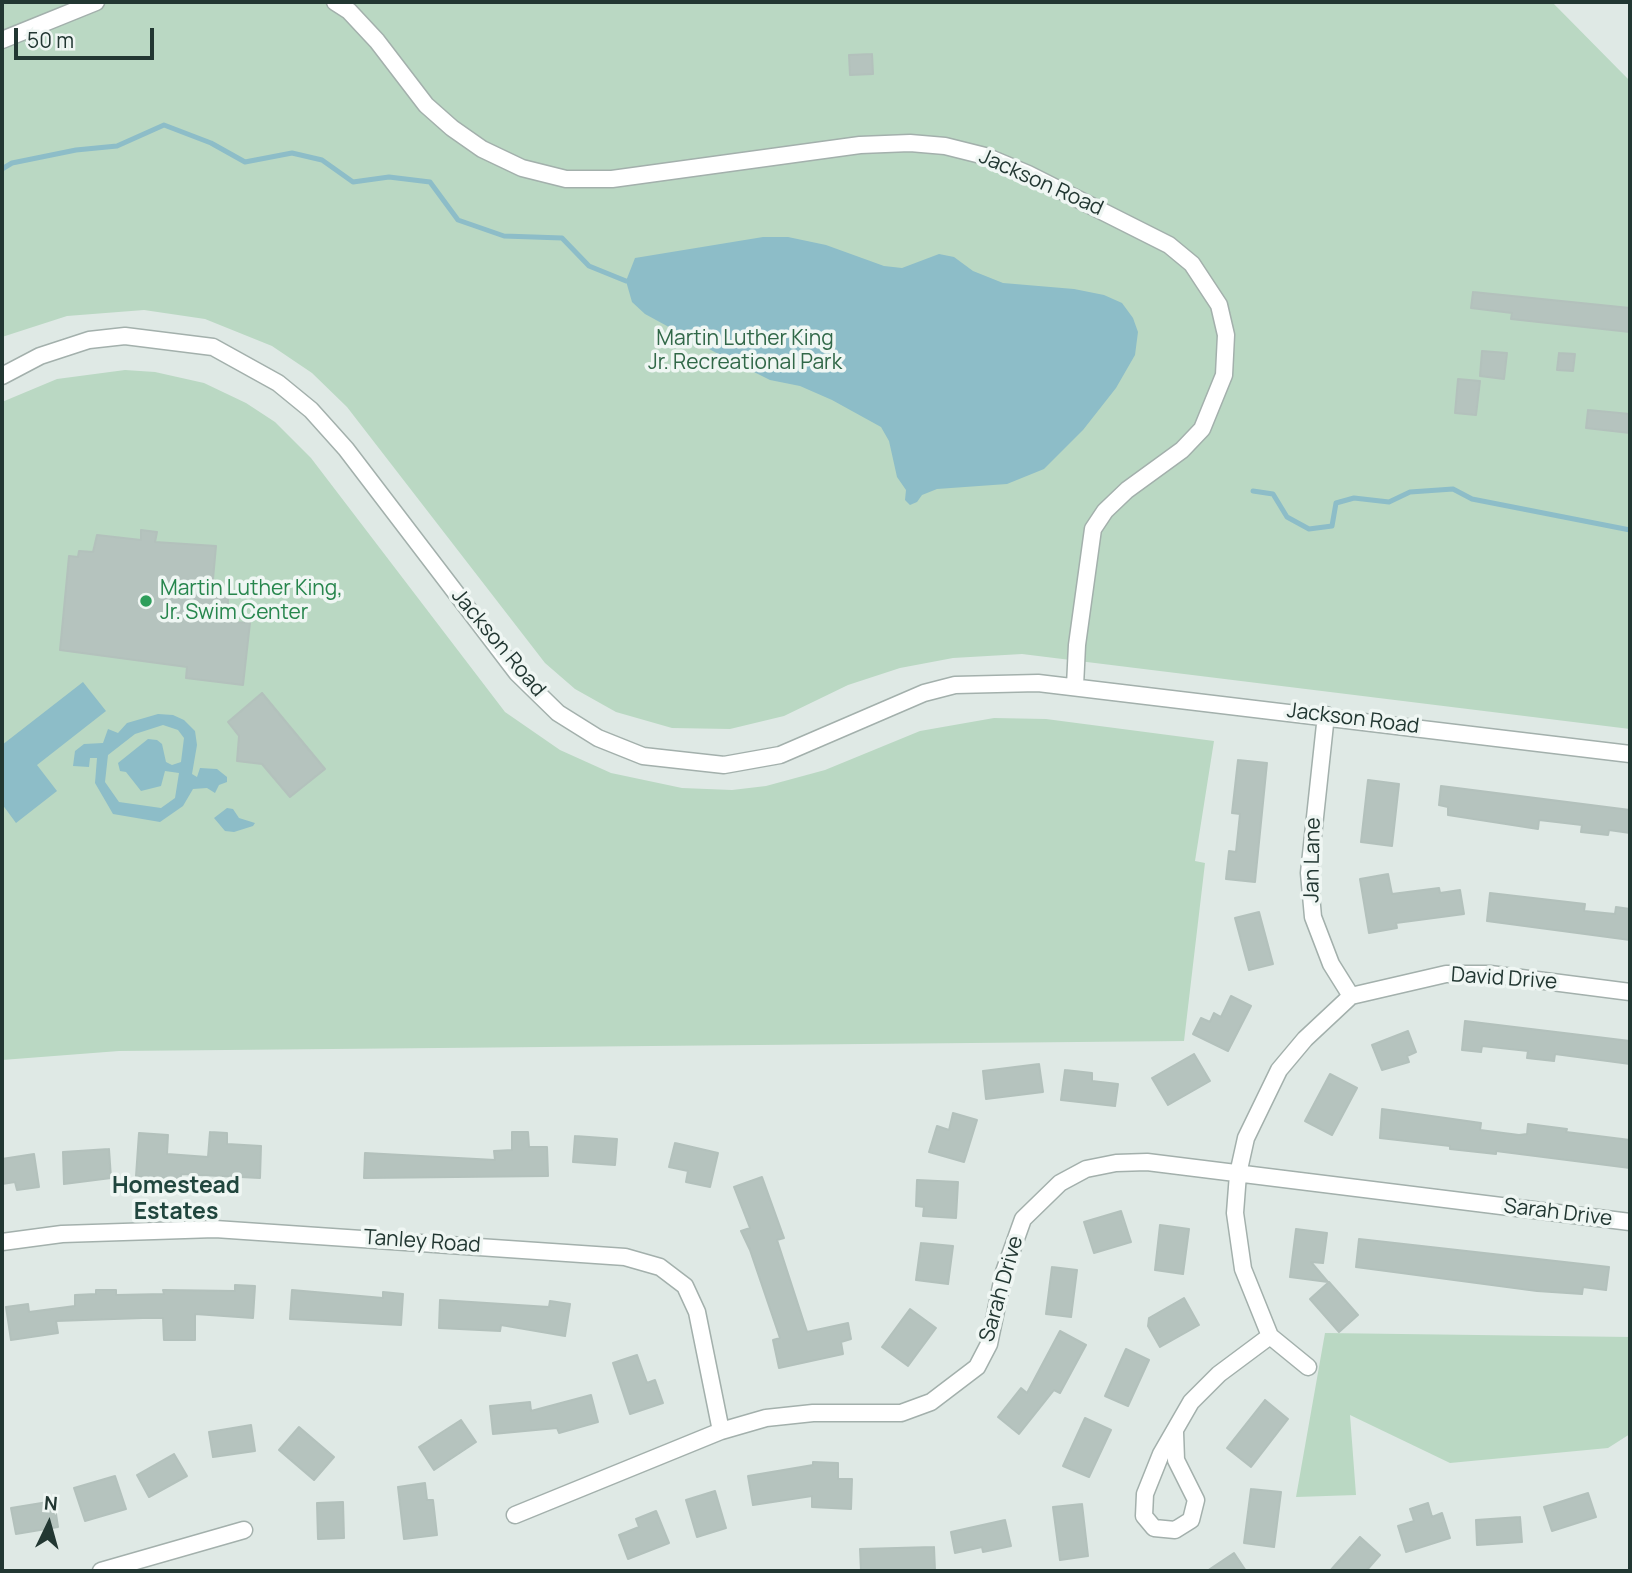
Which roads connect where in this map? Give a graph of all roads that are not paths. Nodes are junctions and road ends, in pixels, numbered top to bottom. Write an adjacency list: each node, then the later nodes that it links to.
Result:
1 (96, 2): 3 (street)
2 (335, 2): 5 (street, Jackson Road)
3 (2, 40)
4 (2, 376): 5 (street, Jackson Road)
5 (1075, 686): 6 (street, Jackson Road)
6 (1326, 715): 7 (street, Jackson Road); 9 (street, Jan Lane)
7 (1630, 754)
8 (1630, 992): 9 (street, David Drive)
9 (1351, 996): 10 (street, David Drive)
10 (1238, 1174): 11 (street, Sarah Drive); 13 (street, David Drive); 15 (street, Sarah Drive)
11 (1630, 1222)
12 (2, 1242): 15 (street, Tanley Road)
13 (1270, 1336): 14 (street, David Drive); 16 (street)
14 (1308, 1367)
15 (722, 1431): 17 (street, Sarah Drive)
16 (1175, 1432): 16 (street)
17 (515, 1515)
18 (244, 1530): 19 (street)
19 (102, 1571)

